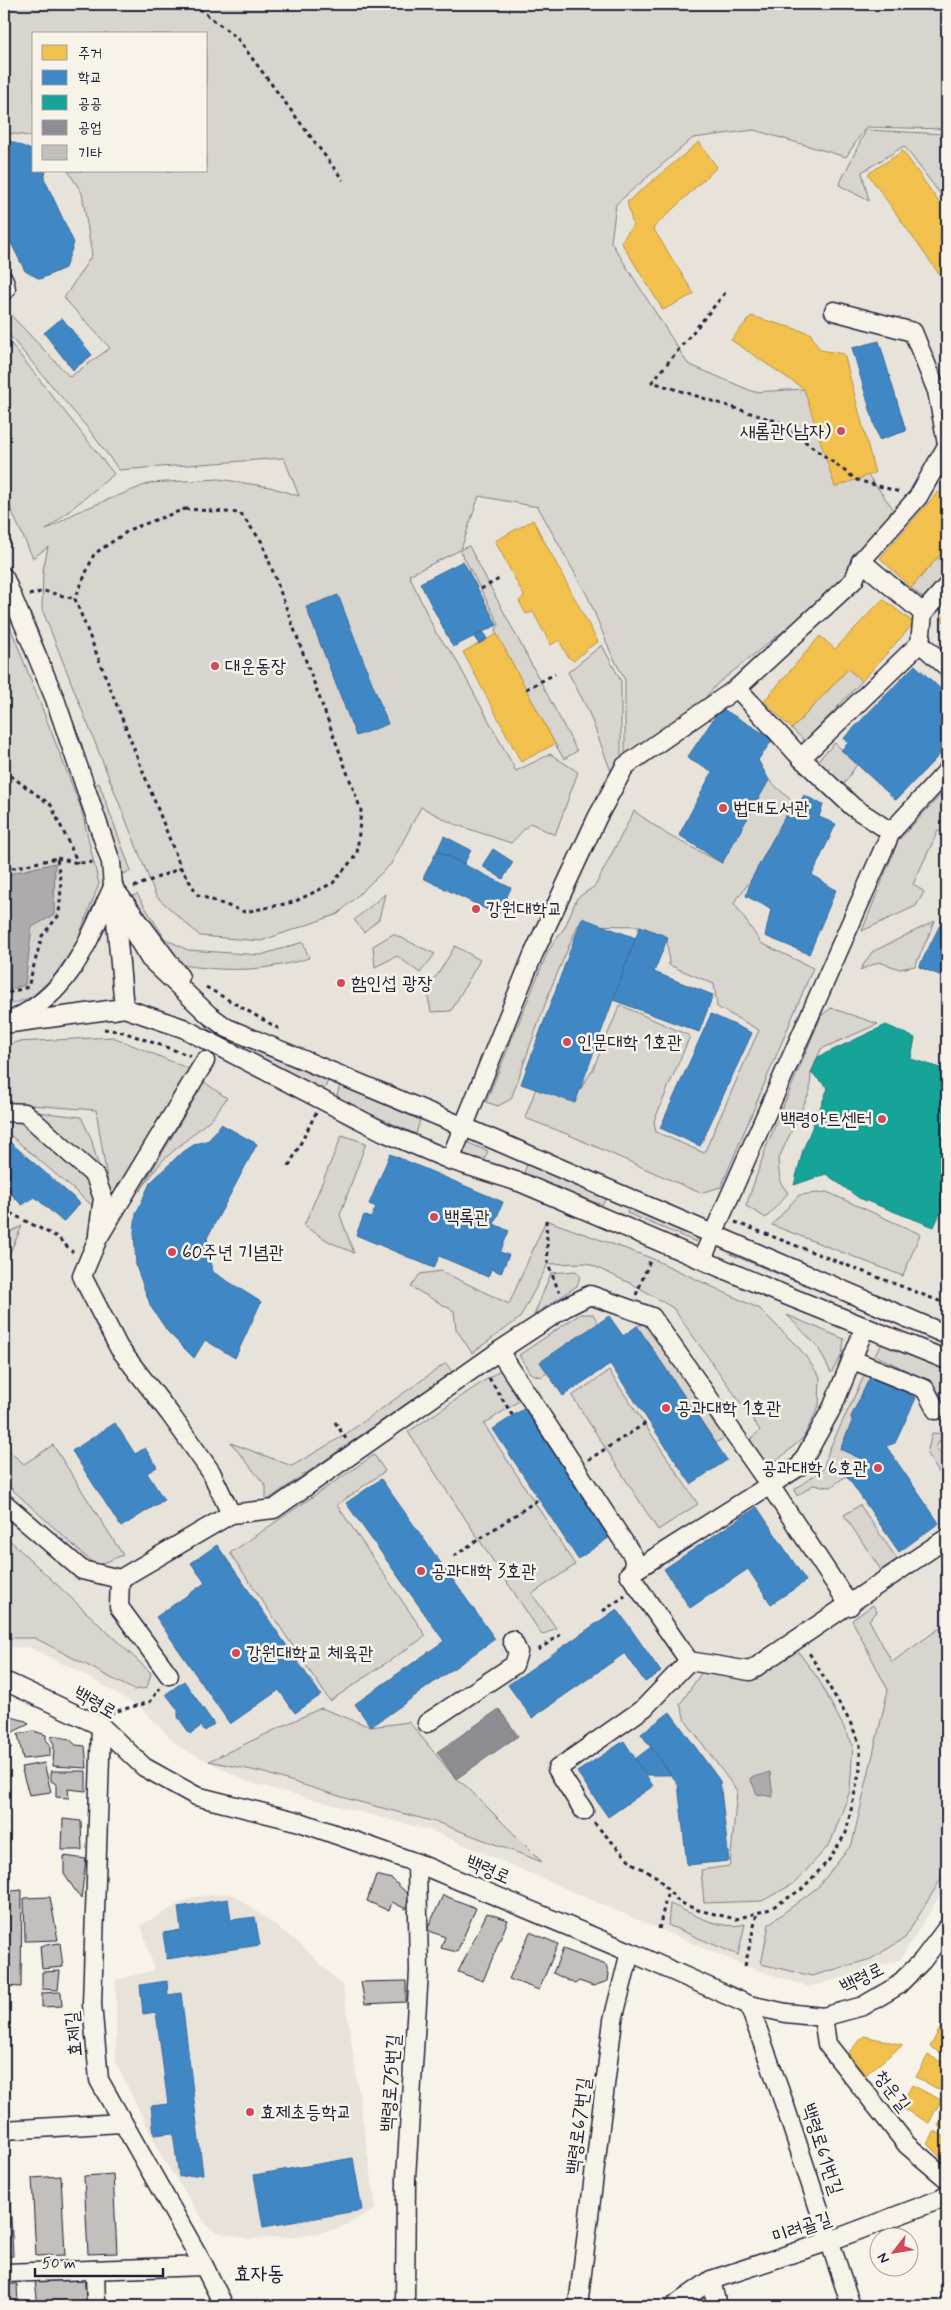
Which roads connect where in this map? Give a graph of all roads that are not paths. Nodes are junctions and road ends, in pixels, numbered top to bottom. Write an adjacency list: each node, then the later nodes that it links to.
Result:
1 (4, 280): 2 (street)
2 (4, 291)
3 (834, 311): 4 (street)
4 (942, 393): 5 (street)
5 (947, 445): 6 (street)
6 (861, 561): 9 (street); 12 (street)
7 (4, 577): 16 (street)
8 (947, 586): 9 (street)
9 (923, 613): 10 (street)
10 (920, 643): 11 (street); 13 (street)
11 (947, 668)
12 (737, 688): 13 (street); 25 (street)
13 (801, 758): 15 (street)
14 (947, 771): 15 (street)
15 (891, 832): 27 (street)
16 (114, 894): 17 (street); 18 (street); 19 (street)
17 (124, 1008): 19 (street); 20 (street); 22 (street)
18 (209, 1015): 20 (street); 21 (street)
19 (4, 1024)
20 (183, 1028): 21 (street); 26 (street)
21 (227, 1028): 25 (street)
22 (4, 1036)
23 (205, 1061): 28 (street)
24 (4, 1112): 28 (street)
25 (462, 1126): 26 (street); 27 (street)
26 (450, 1160): 29 (street)
27 (712, 1234): 29 (street); 31 (street)
28 (98, 1238): 38 (street)
29 (702, 1258): 30 (street)
30 (865, 1327): 33 (street); 34 (street)
31 (947, 1335)
32 (499, 1351): 36 (street); 38 (street); 40 (street)
33 (853, 1360): 35 (street); 36 (street)
34 (947, 1360)
35 (936, 1410)
36 (769, 1484): 40 (street); 42 (street)
37 (4, 1503): 41 (street)
38 (231, 1514): 41 (street)
39 (947, 1538): 42 (street)
40 (635, 1570): 44 (street)
41 (120, 1579): 45 (street)
42 (850, 1606): 44 (street)
43 (512, 1640): 48 (street)
44 (689, 1661): 49 (street)
45 (170, 1675)
46 (4, 1683): 47 (street, 백령로)
47 (101, 1719): 50 (street, 백령로); 55 (street, 효제길)
48 (427, 1723)
49 (584, 1812)
50 (417, 1863): 52 (street, 백령로); 66 (street, 백령로75번길)
51 (947, 1928): 54 (street, 백령로)
52 (630, 1952): 53 (street, 백령로); 67 (street, 백령로67번길)
53 (749, 2005): 54 (street, 백령로); 59 (street, 백령로61번길)
54 (824, 2017): 57 (street, 청운길)
55 (121, 2123): 56 (street); 60 (street, 효제길)
56 (4, 2130)
57 (947, 2179)
58 (947, 2195): 59 (street, 미려골길)
59 (830, 2241): 63 (street, 미려골길); 70 (street, 백령로61번길)
60 (204, 2266): 61 (street); 65 (street, 효제길)
61 (95, 2270): 62 (street); 64 (street)
62 (4, 2273)
63 (711, 2280): 68 (street, 미려골길); 69 (street)
64 (96, 2306)
65 (224, 2306)
66 (405, 2306)
67 (578, 2306)
68 (674, 2306)
69 (717, 2306)
70 (851, 2306)

